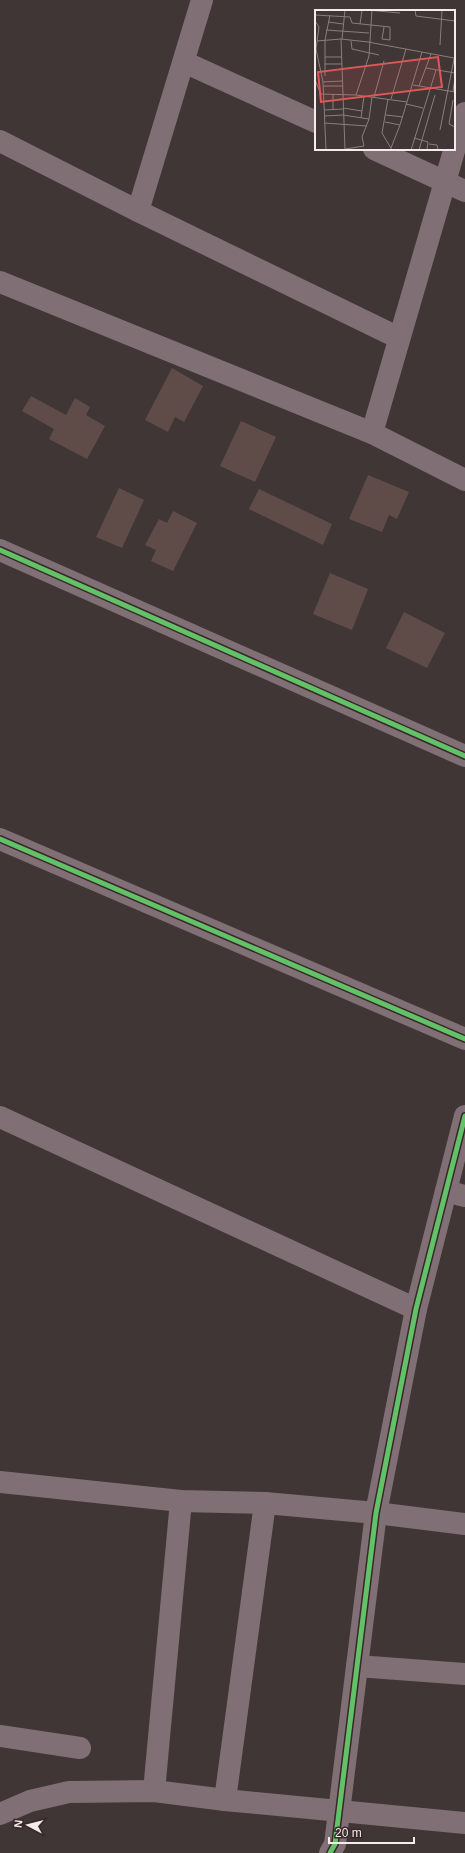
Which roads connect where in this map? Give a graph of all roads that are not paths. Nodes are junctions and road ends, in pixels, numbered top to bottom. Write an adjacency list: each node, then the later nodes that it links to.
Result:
1 (202, 0): 2 (street)
2 (184, 62): 4 (street); 11 (street)
3 (465, 113): 6 (street)
4 (315, 122)
5 (0, 141): 11 (street)
6 (455, 147)
7 (376, 150): 9 (street)
8 (454, 150): 9 (street)
9 (445, 181): 10 (street); 13 (street)
10 (465, 191)
11 (138, 211): 13 (street)
12 (0, 282): 14 (street)
13 (399, 338): 14 (street)
14 (372, 433): 15 (street)
15 (465, 480)
16 (0, 550): 17 (street)
17 (465, 756)
18 (0, 839): 19 (street)
19 (465, 1039)
20 (465, 1116): 22 (street)
21 (0, 1117): 23 (street)
22 (455, 1193): 23 (street)
23 (416, 1309): 27 (street)
24 (0, 1482): 25 (street)
25 (181, 1501): 26 (street); 33 (street)
26 (265, 1503): 27 (street); 34 (street)
27 (376, 1513): 28 (street); 29 (street)
28 (465, 1524)
29 (357, 1666): 30 (street); 35 (street)
30 (465, 1674)
31 (0, 1736): 32 (street)
32 (80, 1748)
33 (154, 1791): 34 (street); 36 (street)
34 (225, 1800): 35 (street)
35 (340, 1810): 37 (street); 38 (street)
36 (0, 1814)
37 (465, 1823)
38 (330, 1853)

